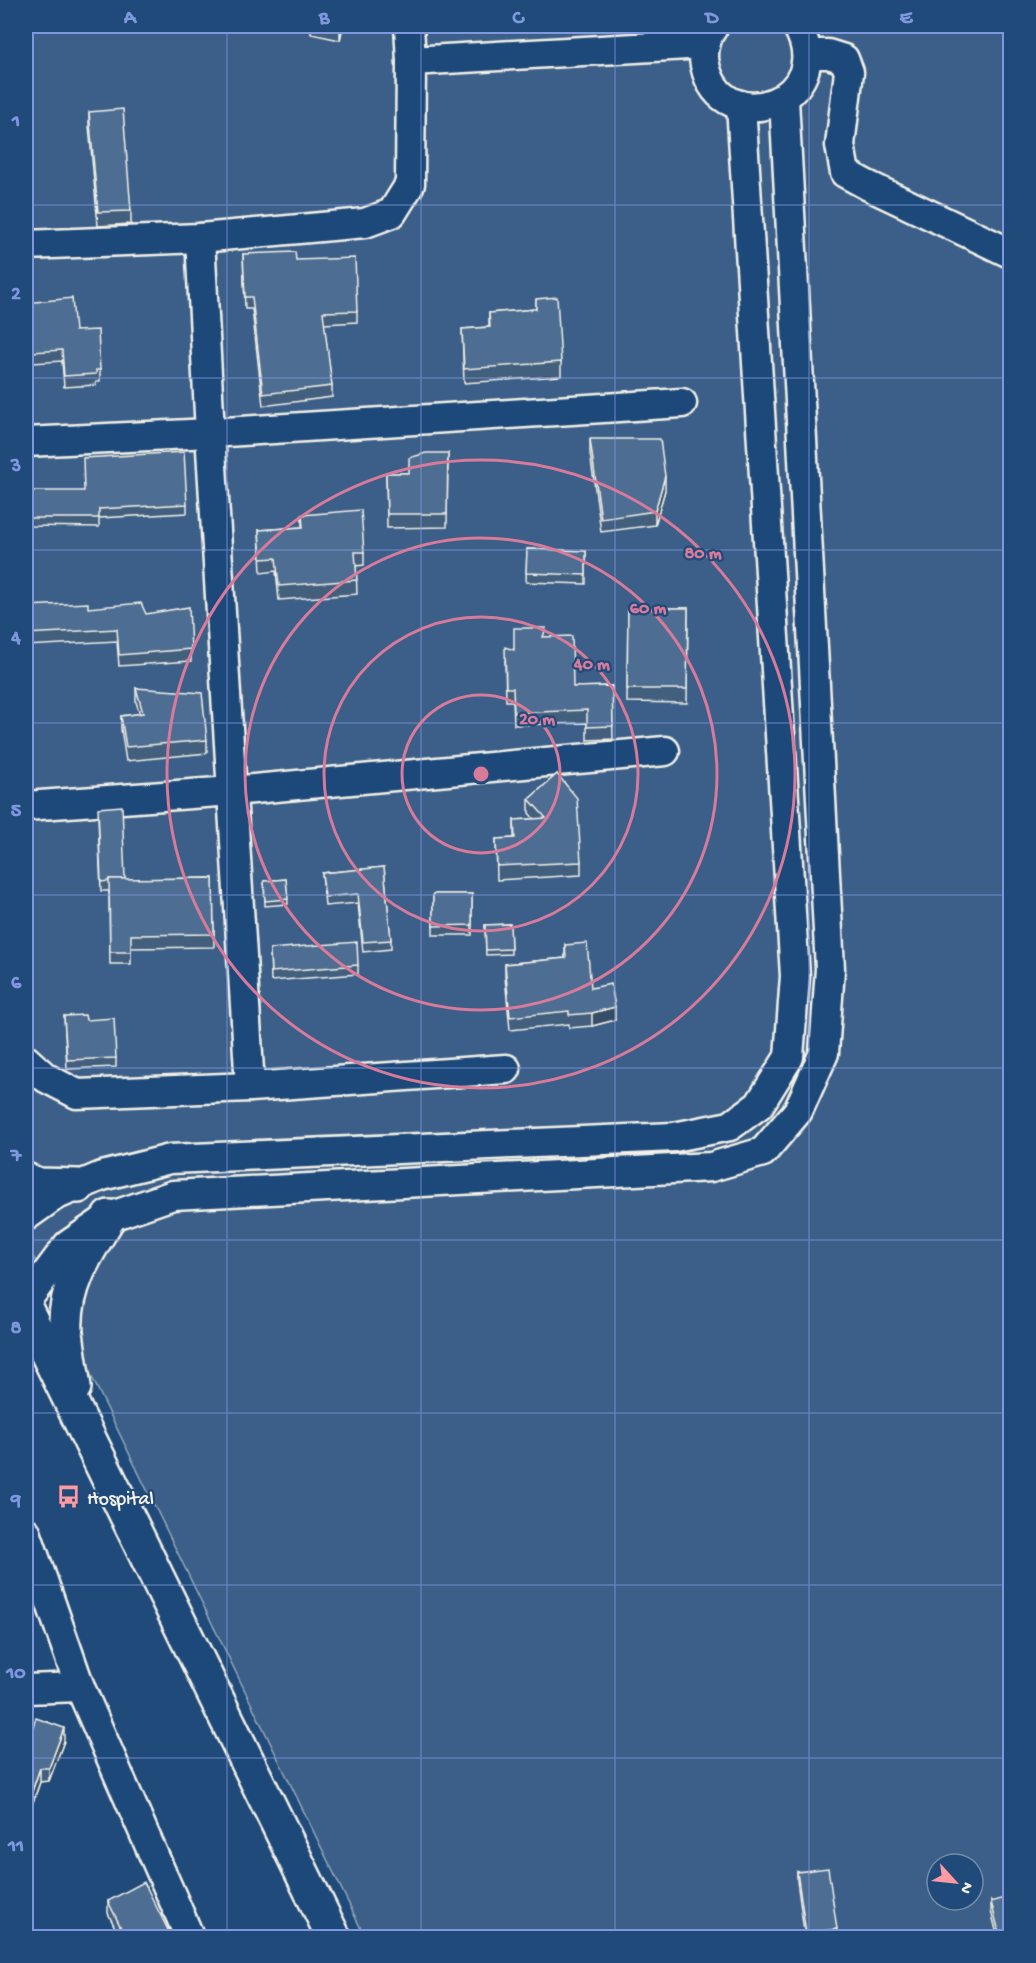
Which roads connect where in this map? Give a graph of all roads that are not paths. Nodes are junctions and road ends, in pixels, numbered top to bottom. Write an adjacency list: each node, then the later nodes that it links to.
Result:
1 (409, 26): 5 (street)
2 (797, 26): 4 (street)
3 (694, 35): 5 (street); 7 (street)
4 (807, 54): 6 (street); 10 (street)
5 (411, 61): 8 (street)
6 (784, 99): 7 (street); 23 (street)
7 (741, 105): 21 (street)
8 (200, 238): 9 (street); 12 (street)
9 (26, 245)
10 (1011, 253)
11 (682, 403): 12 (street)
12 (210, 433): 13 (street); 15 (street)
13 (26, 442)
14 (664, 751): 15 (street)
15 (232, 791): 16 (street); 19 (street)
16 (26, 806)
17 (26, 1059): 19 (street)
18 (506, 1069): 19 (street)
19 (250, 1087)
20 (26, 1180): 21 (main road)
21 (78, 1186): 22 (street)
22 (26, 1216)
23 (109, 1216): 24 (street); 26 (main road)
24 (26, 1301)
25 (26, 1310): 26 (main road)
26 (78, 1416): 31 (main road)
27 (26, 1532): 28 (street)
28 (80, 1687): 29 (street); 30 (street)
29 (26, 1689)
30 (190, 1938)
31 (334, 1938)

